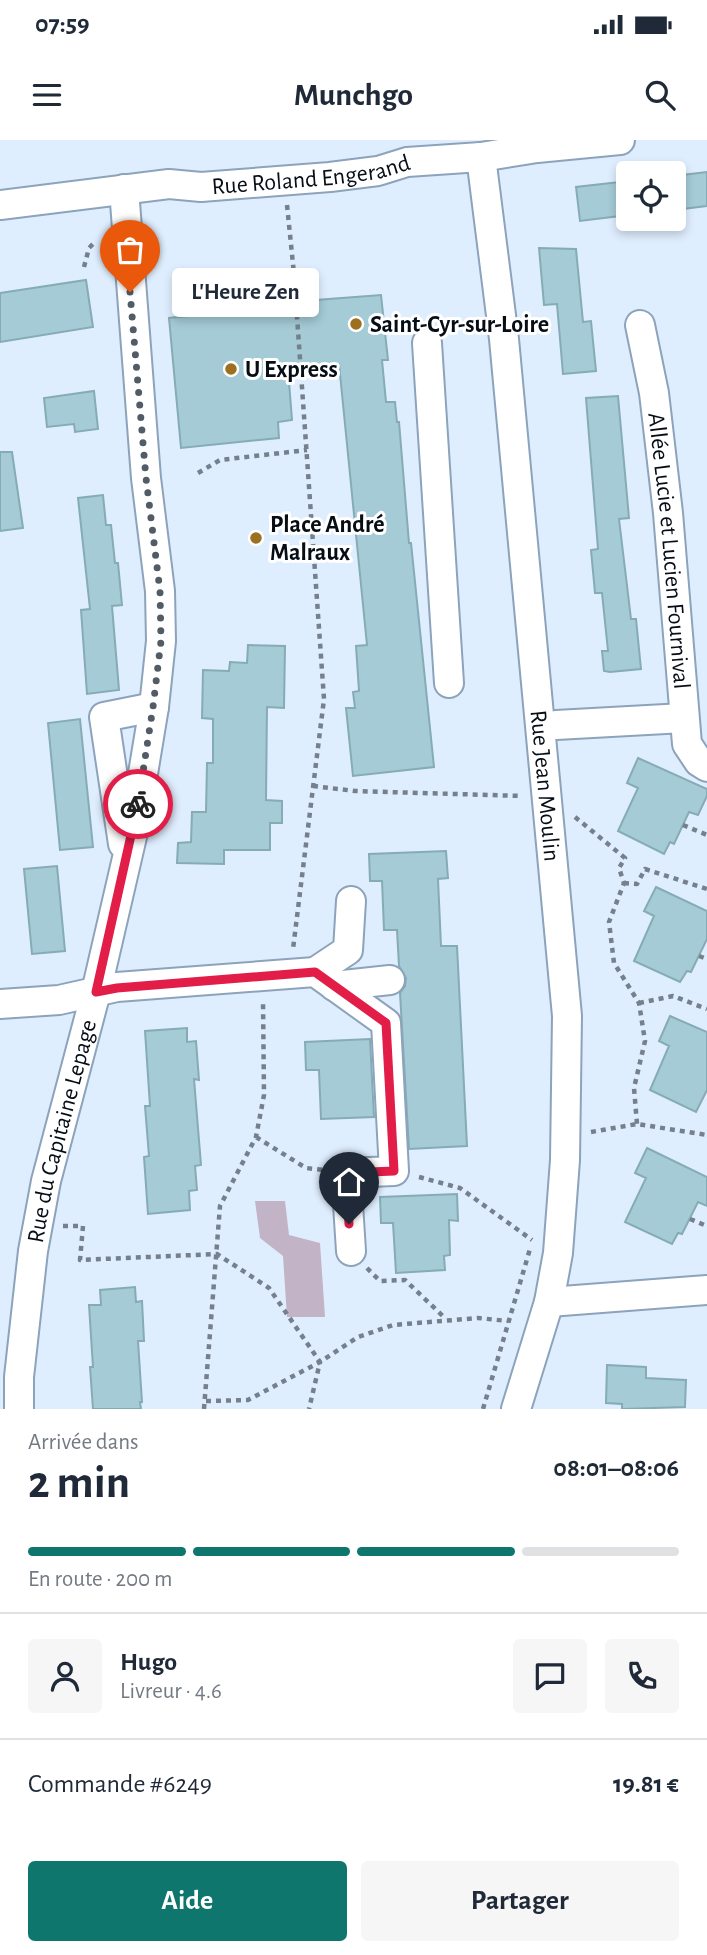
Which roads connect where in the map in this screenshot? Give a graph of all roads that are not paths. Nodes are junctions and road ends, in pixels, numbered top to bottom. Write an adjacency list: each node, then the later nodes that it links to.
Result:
1 (620, 140): 2 (street, Rue Roland Engerand)
2 (481, 157): 3 (street, Rue Roland Engerand); 20 (street, Rue Jean Moulin)
3 (124, 189): 4 (street, Rue Roland Engerand); 8 (street, Rue du Capitaine Lepage)
4 (0, 205)
5 (640, 325): 9 (street, Allée Lucie et Lucien Fournival)
6 (427, 343): 7 (street)
7 (449, 683)
8 (153, 707): 12 (street, Rue du Capitaine Lepage); 12 (street)
9 (684, 718): 10 (street); 11 (street, Allée Lucie et Lucien Fournival)
10 (556, 725)
11 (707, 767)
12 (126, 864): 16 (street, Rue du Capitaine Lepage)
13 (351, 901): 14 (street)
14 (313, 977): 15 (street); 16 (street); 18 (street)
15 (390, 979)
16 (96, 992): 17 (street); 21 (street, Rue du Capitaine Lepage)
17 (0, 1004)
18 (351, 1251)
19 (707, 1290): 20 (street)
20 (549, 1302): 22 (street, Rue Jean Moulin)
21 (19, 1409)
22 (516, 1409)

